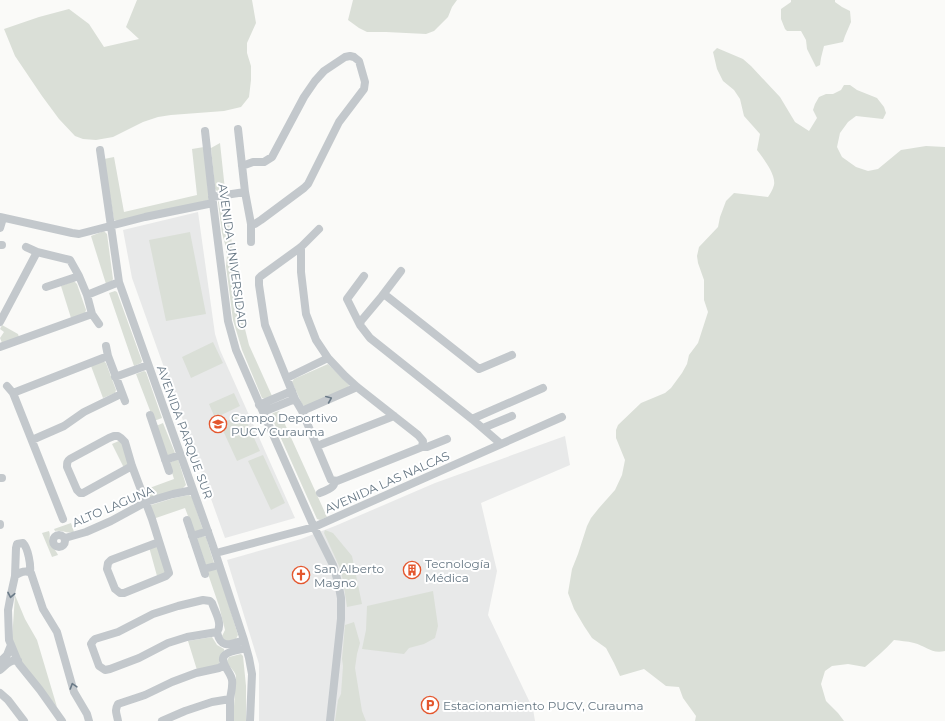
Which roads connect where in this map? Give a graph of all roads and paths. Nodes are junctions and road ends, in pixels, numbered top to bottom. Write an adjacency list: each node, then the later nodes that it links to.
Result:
1 (238, 129): 4 (street)
2 (205, 131): 6 (street, AVENIDA UNIVERSIDAD)
3 (100, 150): 9 (street, AVENIDA PARQUE SUR)
4 (242, 166): 5 (street); 8 (street)
5 (245, 192): 6 (street); 8 (street)
6 (212, 200): 9 (street); 41 (street, AVENIDA UNIVERSIDAD)
7 (2, 218): 9 (street); 10 (street)
8 (251, 224): 12 (street)
9 (111, 226): 19 (street, AVENIDA PARQUE SUR)
10 (0, 228)
11 (319, 229): 14 (street)
12 (251, 242)
13 (26, 247): 15 (street)
14 (301, 247): 31 (street); 34 (street)
15 (37, 252): 17 (street); 24 (street)
16 (401, 271): 22 (street)
17 (78, 276): 20 (street); 21 (street)
18 (364, 276): 26 (street)
19 (119, 282): 21 (street); 32 (street, AVENIDA PARQUE SUR)
20 (46, 287)
21 (87, 295): 23 (street)
22 (382, 296): 26 (street); 29 (street)
23 (92, 314): 25 (street); 28 (street)
24 (0, 322)
25 (99, 324)
26 (360, 325): 48 (street)
27 (106, 346): 30 (street)
28 (0, 348)
29 (512, 355)
30 (108, 356): 33 (street); 39 (street)
31 (328, 358): 34 (street); 36 (street)
32 (148, 365): 33 (street); 47 (street, AVENIDA PARQUE SUR)
33 (115, 377): 52 (street)
34 (287, 378): 38 (street)
35 (7, 386): 39 (street)
36 (357, 387): 42 (street, one-way to 36); 44 (street)
37 (543, 388): 48 (street)
38 (292, 391): 40 (street); 41 (street)
39 (13, 394): 52 (street)
40 (295, 399): 41 (street); 42 (street)
41 (261, 408): 66 (street, AVENIDA UNIVERSIDAD)
42 (302, 411): 54 (street)
43 (150, 416): 49 (street)
44 (394, 416): 54 (street); 55 (street)
45 (512, 416): 50 (street)
46 (562, 417): 53 (street, AVENIDA LAS NALCAS)
47 (168, 419): 49 (street); 56 (street, AVENIDA PARQUE SUR)
48 (472, 419): 50 (street)
49 (153, 424): 57 (street)
50 (483, 428): 53 (street)
51 (447, 439): 55 (street)
52 (32, 440): 64 (street)
53 (501, 444): 66 (street, AVENIDA LAS NALCAS)
54 (317, 446): 60 (street)
55 (422, 446): 60 (street)
56 (180, 455): 57 (street); 61 (street, AVENIDA PARQUE SUR)
57 (166, 460): 59 (street)
58 (132, 466): 58 (street); 63 (street)
59 (169, 471)
60 (334, 481): 62 (street)
61 (193, 490): 63 (street, ALTO LAGUNA); 67 (street, AVENIDA PARQUE SUR)
62 (320, 493)
63 (146, 502): 69 (street, ALTO LAGUNA); 70 (street)
64 (63, 519)
65 (187, 520): 68 (street)
66 (314, 527): 71 (street, AVENIDA LAS NALCAS); 91 (street, AVENIDA UNIVERSIDAD)
67 (208, 531): 68 (street); 71 (street, AVENIDA PARQUE SUR)
68 (192, 536): 72 (street)
69 (65, 538)
70 (159, 542): 70 (street)
71 (216, 553): 72 (street, AVENIDA PARQUE SUR)
72 (220, 565): 76 (street, AVENIDA PARQUE SUR)
73 (30, 572): 74 (street); 74 (street); 86 (street, one-way to 73)
74 (16, 576): 77 (street, one-way to 77)
75 (217, 632): 75 (street); 76 (street)
76 (245, 644): 80 (street); 90 (street, AVENIDA PARQUE SUR)
77 (11, 645): 78 (street); 79 (street)
78 (18, 661): 81 (street); 85 (street)
79 (0, 662)
80 (224, 665): 83 (street); 87 (street)
81 (0, 670)
82 (0, 693): 84 (street)
83 (230, 699): 88 (street); 89 (street)
84 (24, 721)
85 (62, 721)
86 (89, 721)
87 (118, 721)
88 (162, 721)
89 (230, 721)
90 (250, 721)
91 (330, 721)

